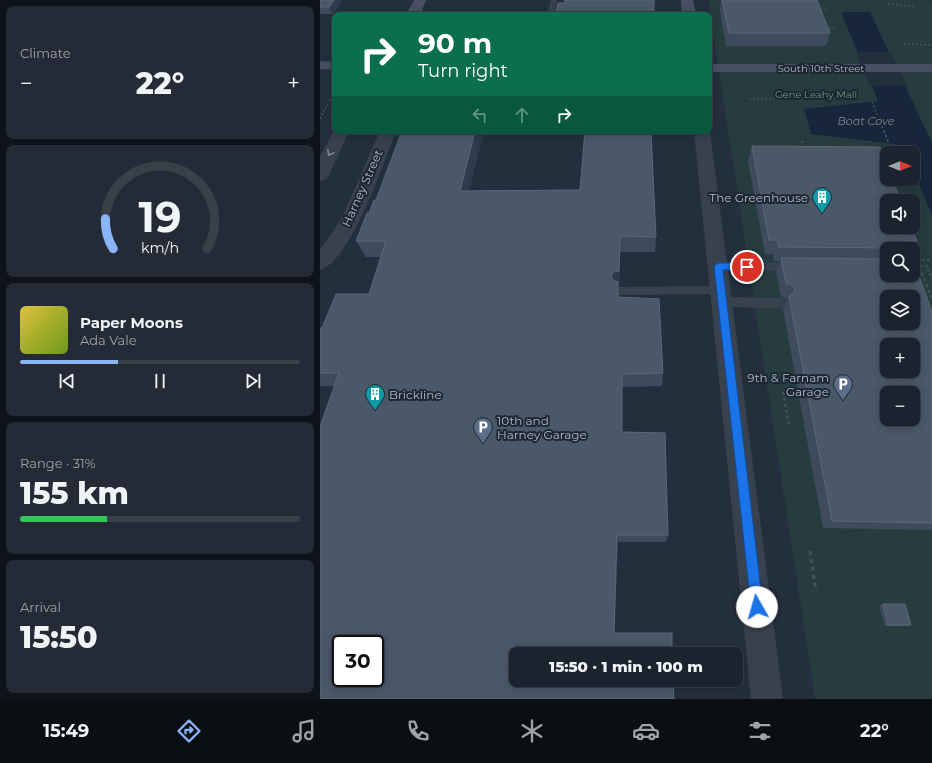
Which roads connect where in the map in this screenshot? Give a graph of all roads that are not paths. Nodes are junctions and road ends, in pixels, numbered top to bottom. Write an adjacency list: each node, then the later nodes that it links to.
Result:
1 (420, 0): 4 (main road)
2 (554, 0): 5 (lane)
3 (687, 0): 6 (main road)
4 (415, 12)
5 (552, 12)
6 (689, 12)
7 (320, 65): 8 (main road)
8 (332, 66)
9 (712, 68): 10 (main road, South 10th Street)
10 (932, 68)
11 (340, 134): 14 (street, one-way to 14)
12 (387, 134): 15 (street, Harney Street)
13 (702, 134): 16 (street)
14 (320, 175)
15 (320, 263)
16 (718, 266): 17 (lane); 19 (street)
17 (808, 267)
18 (619, 291): 19 (lane)
19 (722, 296): 20 (lane); 21 (street)
20 (782, 303)
21 (767, 699)

